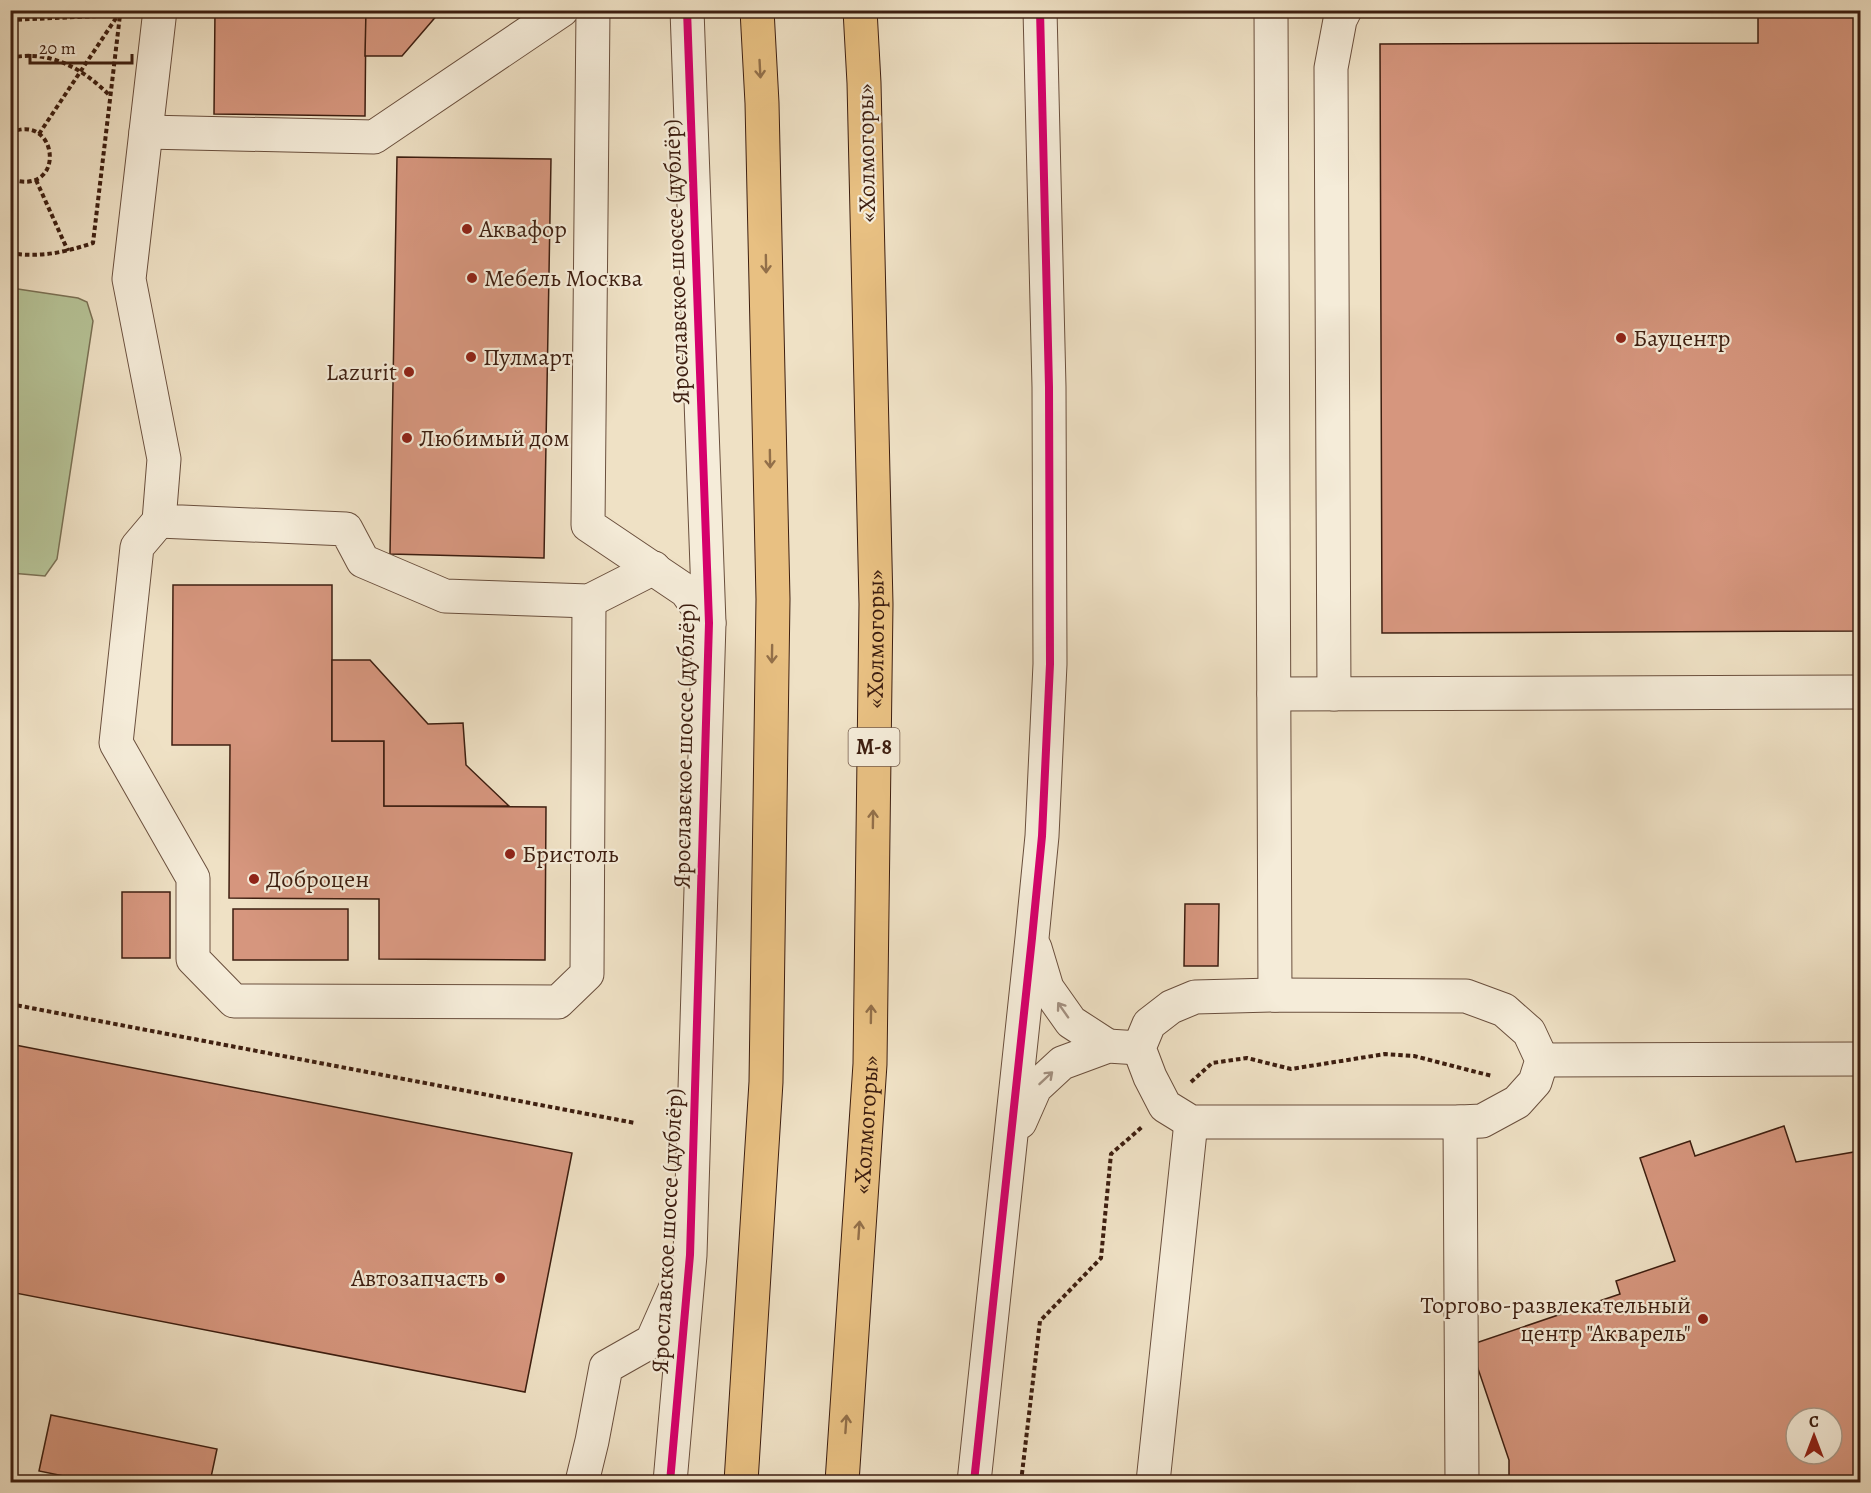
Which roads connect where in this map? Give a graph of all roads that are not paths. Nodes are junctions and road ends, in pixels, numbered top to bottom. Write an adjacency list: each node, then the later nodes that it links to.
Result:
1 (562, 10): 10 (street)
2 (593, 10): 12 (street)
3 (687, 10): 14 (street, Ярославское шоссе (дублёр))
4 (757, 10): 29 (highway, one-way to 29)
5 (860, 10): 30 (highway, «Холмогоры» / М-8, one-way to 5)
6 (1040, 10): 18 (street)
7 (1271, 10): 16 (street)
8 (1345, 10): 17 (street)
9 (160, 12): 10 (street)
10 (146, 132): 11 (street)
11 (159, 521): 13 (street); 13 (street)
12 (654, 568): 13 (street); 14 (street)
13 (589, 601)
14 (709, 623): 26 (street, Ярославское шоссе (дублёр))
15 (1860, 692): 17 (street)
16 (1274, 694): 17 (street); 19 (street)
17 (1334, 694)
18 (1032, 938): 20 (street, one-way to 18); 25 (street)
19 (1275, 995): 20 (street); 22 (street)
20 (1123, 1047): 23 (street); 25 (street, one-way to 20)
21 (1860, 1059): 22 (street)
22 (1542, 1060): 24 (street)
23 (1191, 1122): 24 (street); 32 (street)
24 (1460, 1122): 33 (street)
25 (1009, 1147): 31 (street)
26 (690, 1255): 27 (street); 28 (street, Ярославское шоссе (дублёр))
27 (582, 1482)
28 (670, 1482)
29 (741, 1482)
30 (842, 1482)
31 (974, 1482)
32 (1153, 1482)
33 (1462, 1482)

